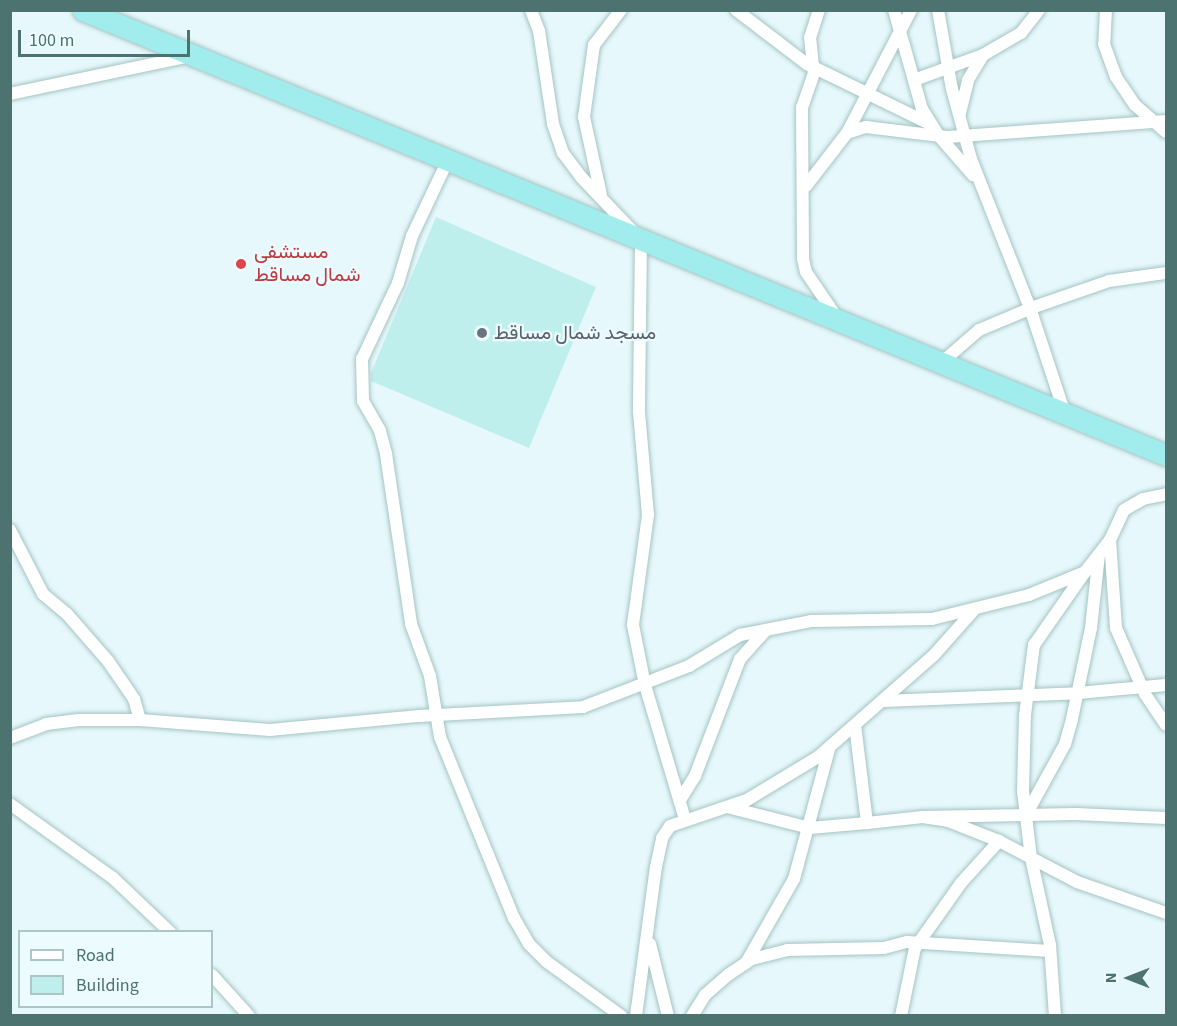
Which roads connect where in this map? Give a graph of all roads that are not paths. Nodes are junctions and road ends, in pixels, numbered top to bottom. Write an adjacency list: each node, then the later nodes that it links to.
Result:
1 (84, 10): 13 (highway)
2 (531, 10): 29 (street)
3 (621, 10): 29 (street)
4 (736, 10): 15 (street)
5 (819, 10): 15 (street)
6 (894, 10): 11 (street)
7 (911, 10): 11 (street)
8 (938, 10): 14 (street)
9 (1039, 10): 12 (street)
10 (1106, 10): 20 (street)
11 (901, 32): 16 (street); 18 (street)
12 (984, 55): 14 (street); 19 (street)
13 (193, 56): 17 (street); 26 (highway)
14 (948, 66): 16 (street); 19 (street)
15 (813, 67): 18 (street); 28 (street)
16 (914, 80): 21 (street)
17 (10, 94)
18 (867, 95): 21 (street); 23 (street)
19 (960, 115): 25 (street)
20 (1160, 121): 22 (street); 25 (street)
21 (930, 124): 24 (street)
22 (1167, 132)
23 (847, 133): 24 (street); 28 (street)
24 (939, 136): 25 (street); 27 (street)
25 (965, 136): 27 (street)
26 (447, 162): 30 (highway); 50 (street)
27 (978, 180): 32 (street)
28 (806, 186): 33 (street)
29 (601, 195): 30 (street)
30 (641, 240): 33 (highway); 44 (street)
31 (1167, 273): 32 (street)
32 (1030, 308): 34 (street); 35 (street)
33 (839, 320): 34 (highway)
34 (941, 363): 35 (highway)
35 (1065, 414): 36 (highway)
36 (1167, 455)
37 (1167, 495): 39 (street)
38 (10, 530): 51 (street)
39 (1110, 540): 40 (street); 46 (street)
40 (1099, 554): 41 (street); 47 (street)
41 (1085, 572): 42 (street); 48 (street)
42 (975, 609): 43 (street); 49 (street)
43 (766, 630): 44 (street); 56 (street)
44 (645, 685): 50 (street); 56 (street)
45 (1167, 685): 46 (street)
46 (1143, 688): 47 (street); 53 (street)
47 (1078, 693): 48 (street); 59 (street)
48 (1027, 695): 49 (street); 59 (street)
49 (883, 701): 52 (street)
50 (434, 715): 51 (street); 76 (street)
51 (140, 720): 54 (street)
52 (855, 725): 55 (street); 63 (street)
53 (1167, 725)
54 (10, 738)
55 (829, 747): 58 (street); 64 (street)
56 (680, 800): 62 (street)
57 (10, 804): 68 (street)
58 (725, 807): 62 (street); 64 (street)
59 (1026, 815): 60 (street); 61 (street); 66 (street)
60 (923, 817): 63 (street); 65 (street)
61 (1167, 818)
62 (685, 819): 69 (street)
63 (867, 823): 64 (street)
64 (807, 827): 72 (street)
65 (999, 841): 66 (street); 70 (street)
66 (1031, 858): 67 (street); 71 (street)
67 (1167, 913)
68 (168, 930)
69 (648, 931): 77 (street); 78 (street)
70 (918, 943): 71 (street); 72 (street); 79 (street)
71 (1050, 951): 80 (street)
72 (746, 964): 74 (street)
73 (213, 976): 75 (street)
74 (691, 1014)
75 (249, 1016)
76 (621, 1016)
77 (636, 1016)
78 (668, 1016)
79 (900, 1016)
80 (1055, 1016)

